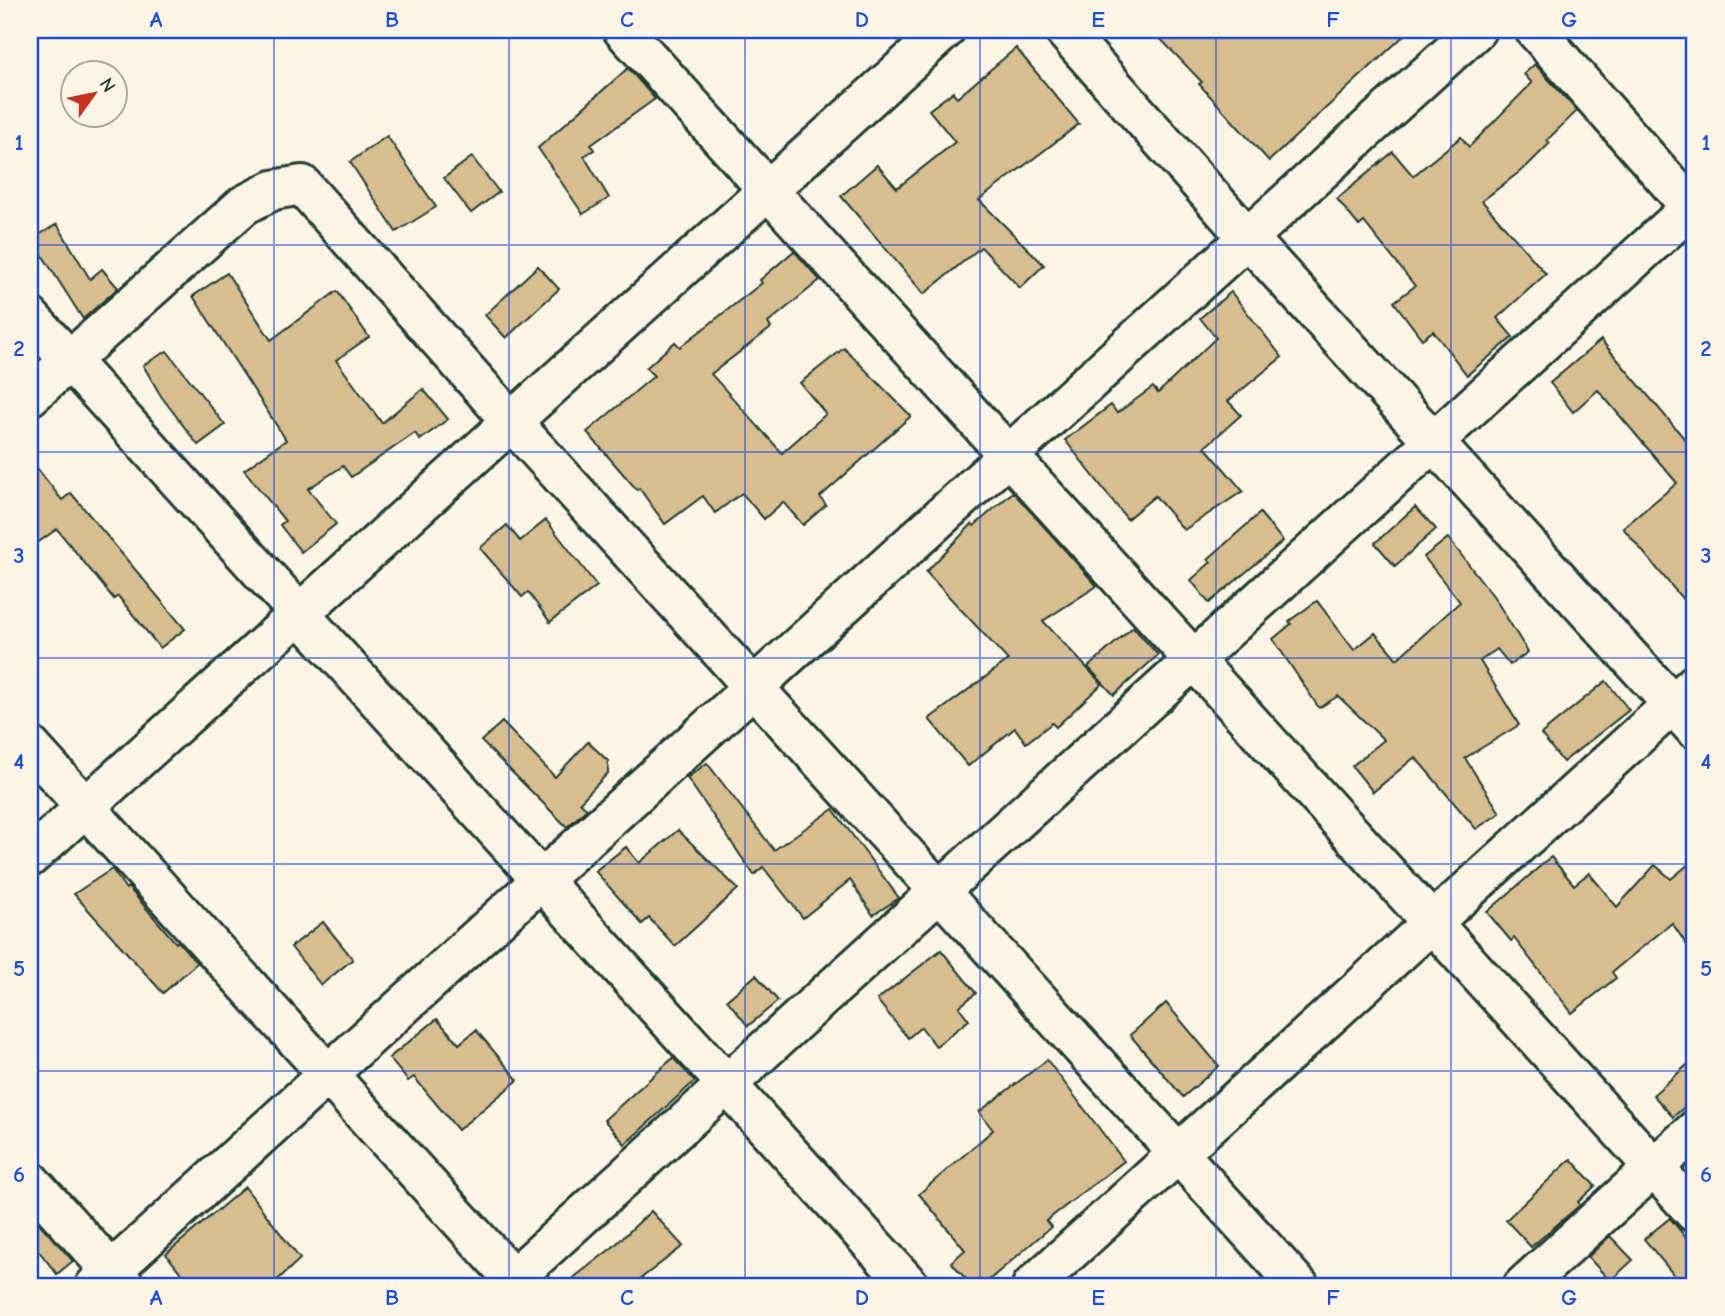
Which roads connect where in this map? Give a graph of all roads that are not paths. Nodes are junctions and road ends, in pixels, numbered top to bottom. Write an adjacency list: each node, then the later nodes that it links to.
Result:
1 (623, 30): 6 (street)
2 (945, 30): 6 (street)
3 (1064, 30): 8 (street)
4 (1476, 30): 8 (street)
5 (1535, 30): 7 (street)
6 (767, 188): 12 (street); 14 (street)
7 (1694, 208): 13 (street)
8 (1248, 238): 13 (street); 14 (street)
9 (30, 317): 10 (street)
10 (71, 361): 11 (street); 12 (street); 15 (street)
11 (30, 396)
12 (511, 421): 15 (street); 17 (street)
13 (1434, 441): 16 (street); 18 (street)
14 (1009, 455): 16 (street); 17 (street)
15 (298, 614): 20 (street); 22 (street)
16 (1194, 660): 23 (street); 24 (street)
17 (754, 687): 22 (street); 23 (street)
18 (1688, 706): 24 (street)
19 (30, 746): 20 (street)
20 (85, 807): 21 (street); 25 (street)
21 (30, 858)
22 (541, 881): 25 (street); 26 (street)
23 (939, 891): 26 (street); 28 (street)
24 (1432, 923): 28 (street); 29 (street)
25 (328, 1075): 32 (street); 33 (street)
26 (727, 1085): 33 (street); 34 (street)
27 (1695, 1130): 29 (street)
28 (1178, 1153): 35 (street); 36 (street)
29 (1654, 1167): 31 (street); 37 (street)
30 (30, 1181): 32 (street)
31 (1695, 1213)
32 (111, 1281)
33 (513, 1284)
34 (910, 1286)
35 (1032, 1286)
36 (1299, 1286)
37 (1523, 1286)

